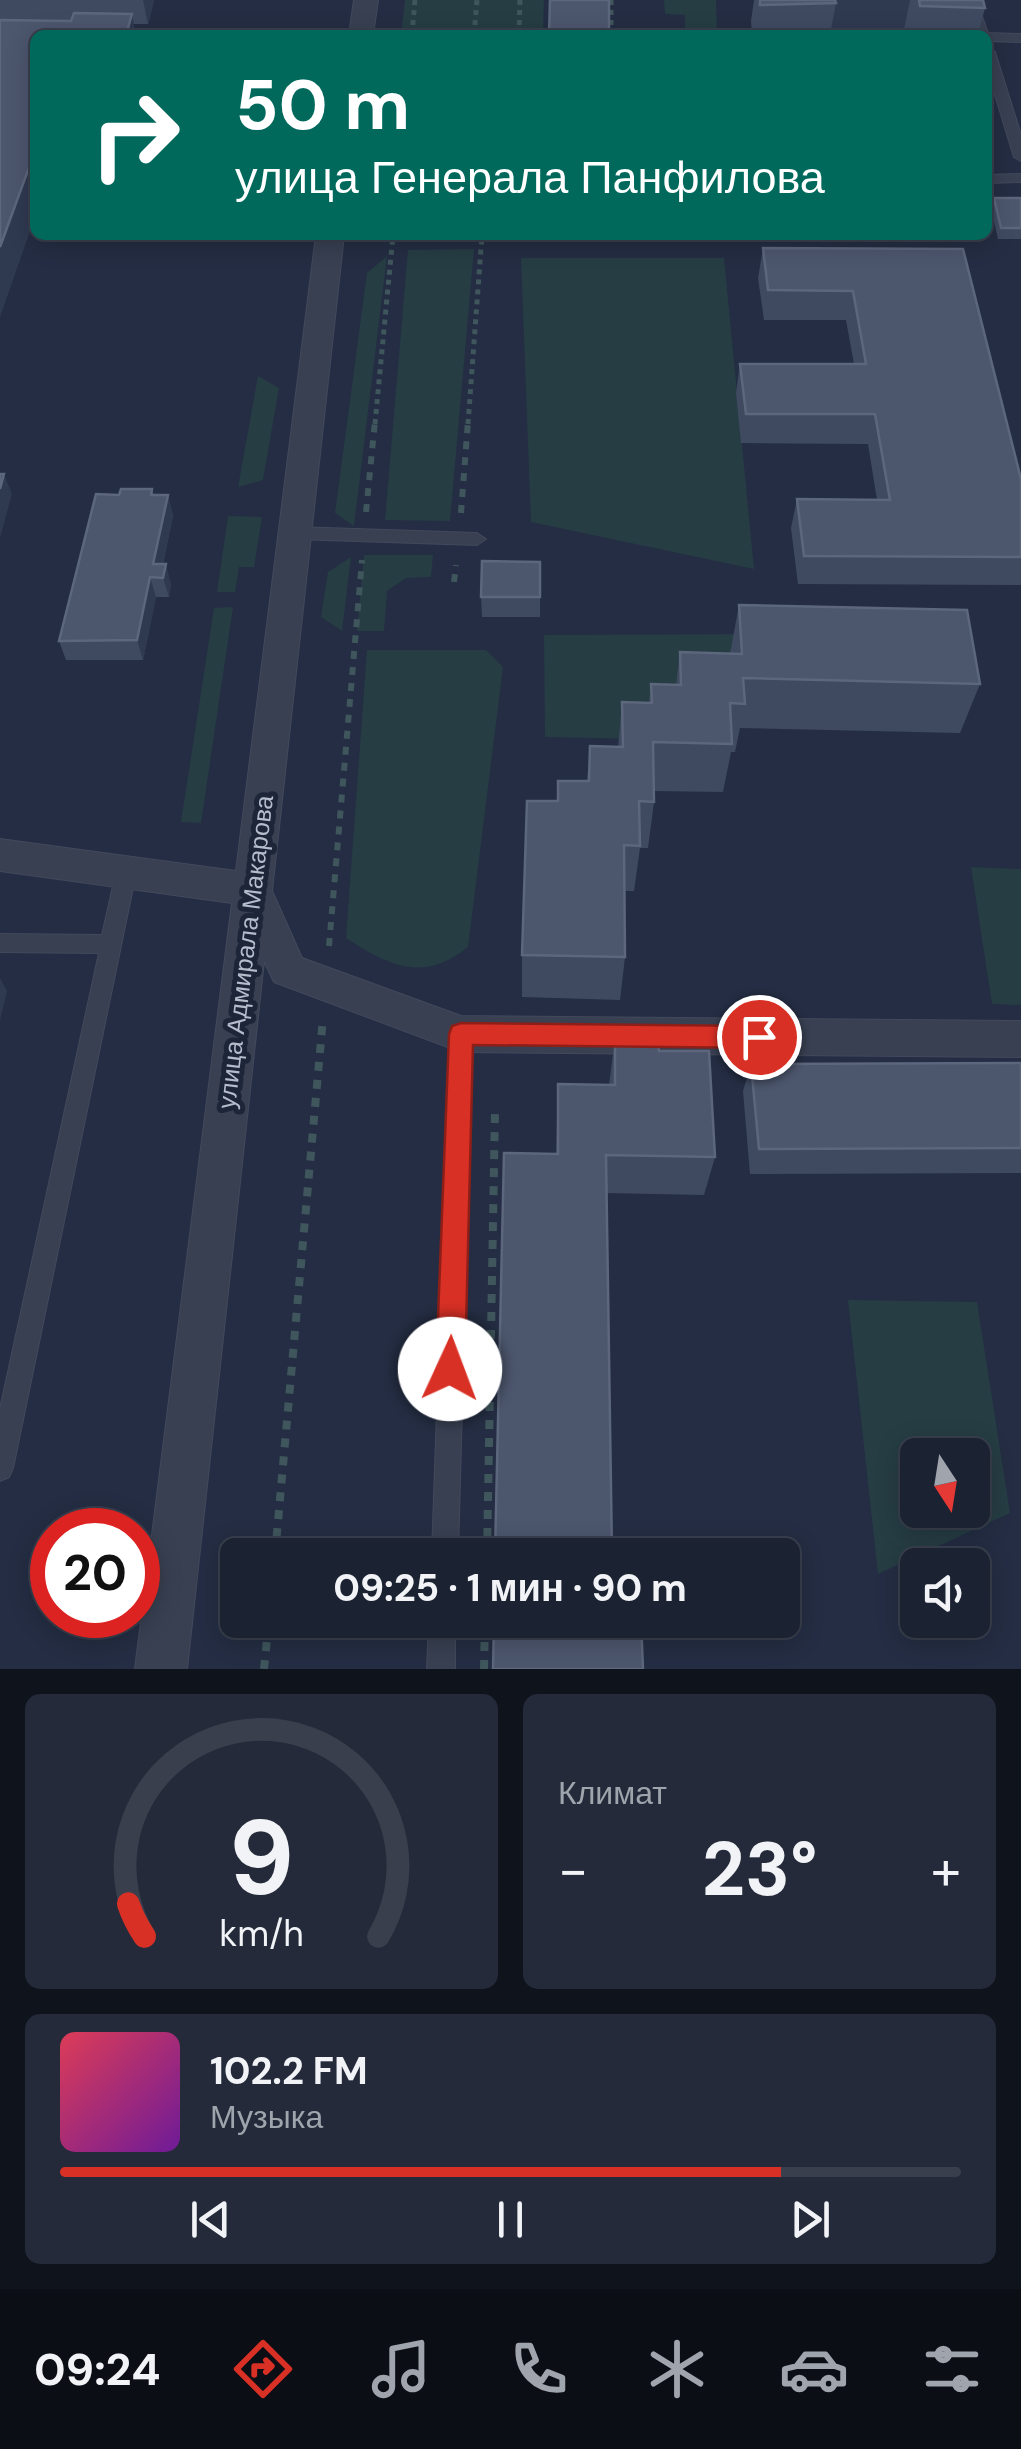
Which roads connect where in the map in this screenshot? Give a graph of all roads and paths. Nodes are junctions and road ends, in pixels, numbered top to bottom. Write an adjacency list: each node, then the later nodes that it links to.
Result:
1 (366, 0): 7 (street)
2 (415, 0): 8 (path)
3 (477, 0): 9 (path)
4 (520, 0): 10 (path)
5 (611, 0): 11 (path)
6 (970, 0): 12 (lane)
7 (362, 30)
8 (412, 30)
9 (474, 30)
10 (519, 30)
11 (611, 30)
12 (982, 30)
13 (992, 36): 14 (lane)
14 (1021, 38)
15 (992, 65): 16 (lane)
16 (1021, 157)
17 (992, 178): 18 (lane)
18 (1021, 178)
19 (329, 240): 22 (street, улица Адмирала Макарова)
20 (393, 240): 23 (path)
21 (482, 240): 24 (path)
22 (294, 533): 23 (lane); 27 (street, улица Адмирала Макарова)
23 (364, 535): 24 (lane); 30 (path)
24 (468, 539)
25 (0, 855): 26 (street)
26 (126, 872): 27 (street); 29 (lane)
27 (252, 890): 30 (street); 40 (street, улица Адмирала Макарова)
28 (0, 944): 29 (lane)
29 (111, 944): 33 (lane)
30 (326, 984): 31 (street); 34 (path)
31 (479, 1034): 32 (street); 35 (lane); 36 (path)
32 (1021, 1039)
33 (0, 1468)
34 (277, 1538)
35 (445, 1538)
36 (486, 1538)
37 (267, 1638): 41 (path)
38 (442, 1638): 42 (lane)
39 (485, 1638): 43 (path)
40 (162, 1669)
41 (264, 1669)
42 (441, 1669)
43 (484, 1669)

